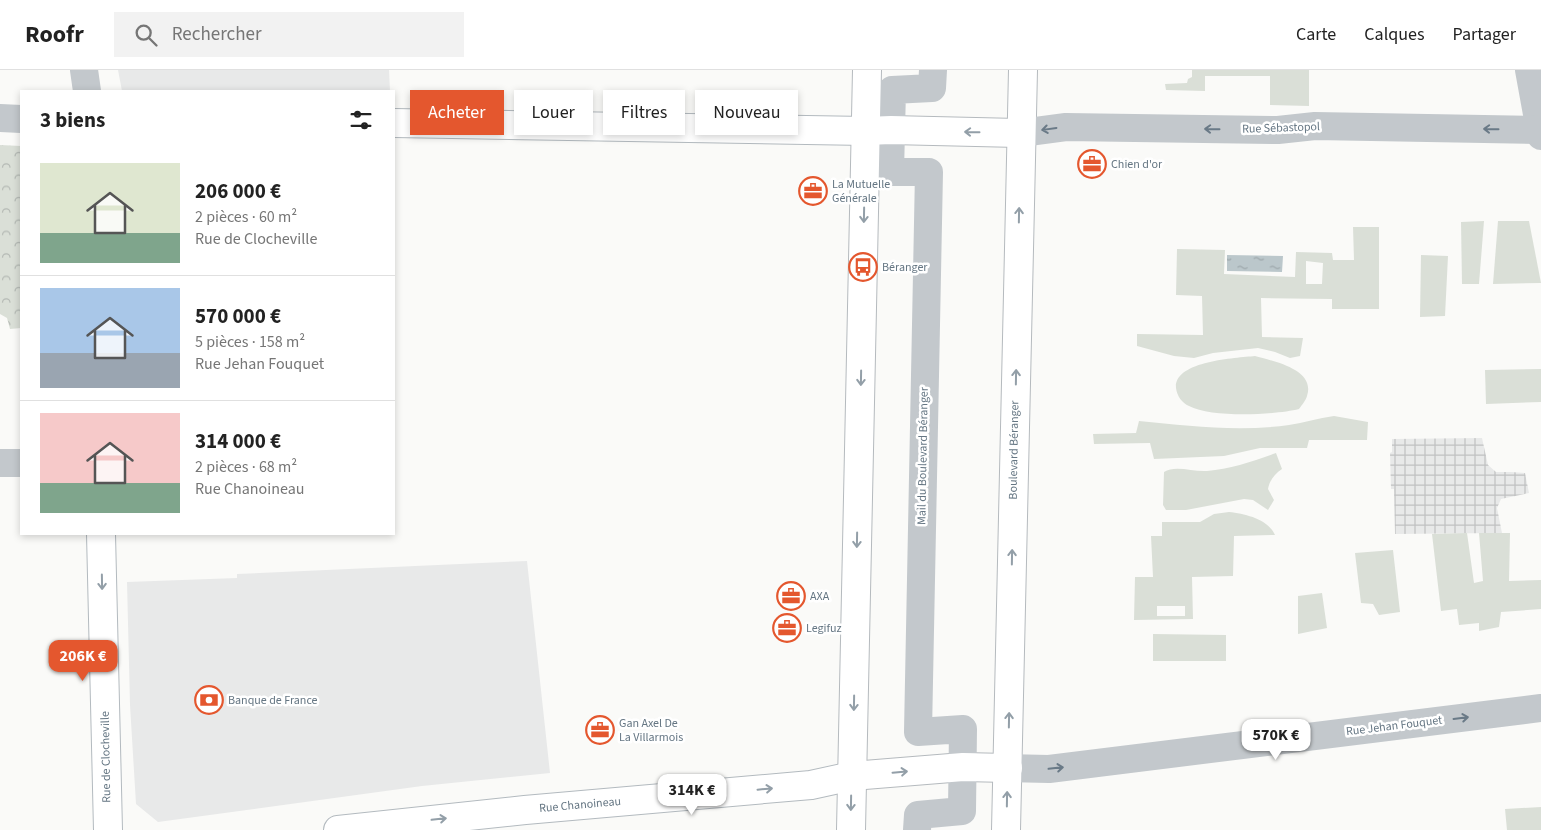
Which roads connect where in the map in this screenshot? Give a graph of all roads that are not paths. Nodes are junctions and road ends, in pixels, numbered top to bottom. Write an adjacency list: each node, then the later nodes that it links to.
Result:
1 (84, 70): 6 (street)
2 (867, 70): 10 (main road)
3 (933, 70): 10 (street, Mail du Boulevard Béranger)
4 (1023, 70): 12 (main road, Boulevard Béranger)
5 (1529, 70): 11 (street)
6 (87, 90)
7 (0, 118): 8 (street)
8 (20, 118)
9 (395, 123): 10 (main road)
10 (878, 131): 12 (main road, one-way to 10); 17 (street, Mail du Boulevard Béranger); 19 (main road, one-way to 19)
11 (1541, 132): 12 (street, Rue Sébastopol, one-way to 12)
12 (1021, 133): 18 (main road, Boulevard Béranger, one-way to 12)
13 (20, 463): 14 (street)
14 (0, 464)
15 (101, 535): 20 (main road, Rue de Clocheville, one-way to 20)
16 (1541, 708): 18 (street, Rue Jehan Fouquet, one-way to 16)
17 (962, 767): 18 (main road, Rue Chanoineau); 19 (main road, Rue Chanoineau, one-way to 17); 23 (street, Mail du Boulevard Béranger)
18 (1008, 768): 24 (main road, Boulevard Béranger, one-way to 18)
19 (852, 776): 21 (main road, Rue Chanoineau, one-way to 19); 22 (main road, one-way to 22)
20 (108, 830)
21 (338, 830)
22 (850, 830)
23 (918, 830)
24 (1006, 830)

